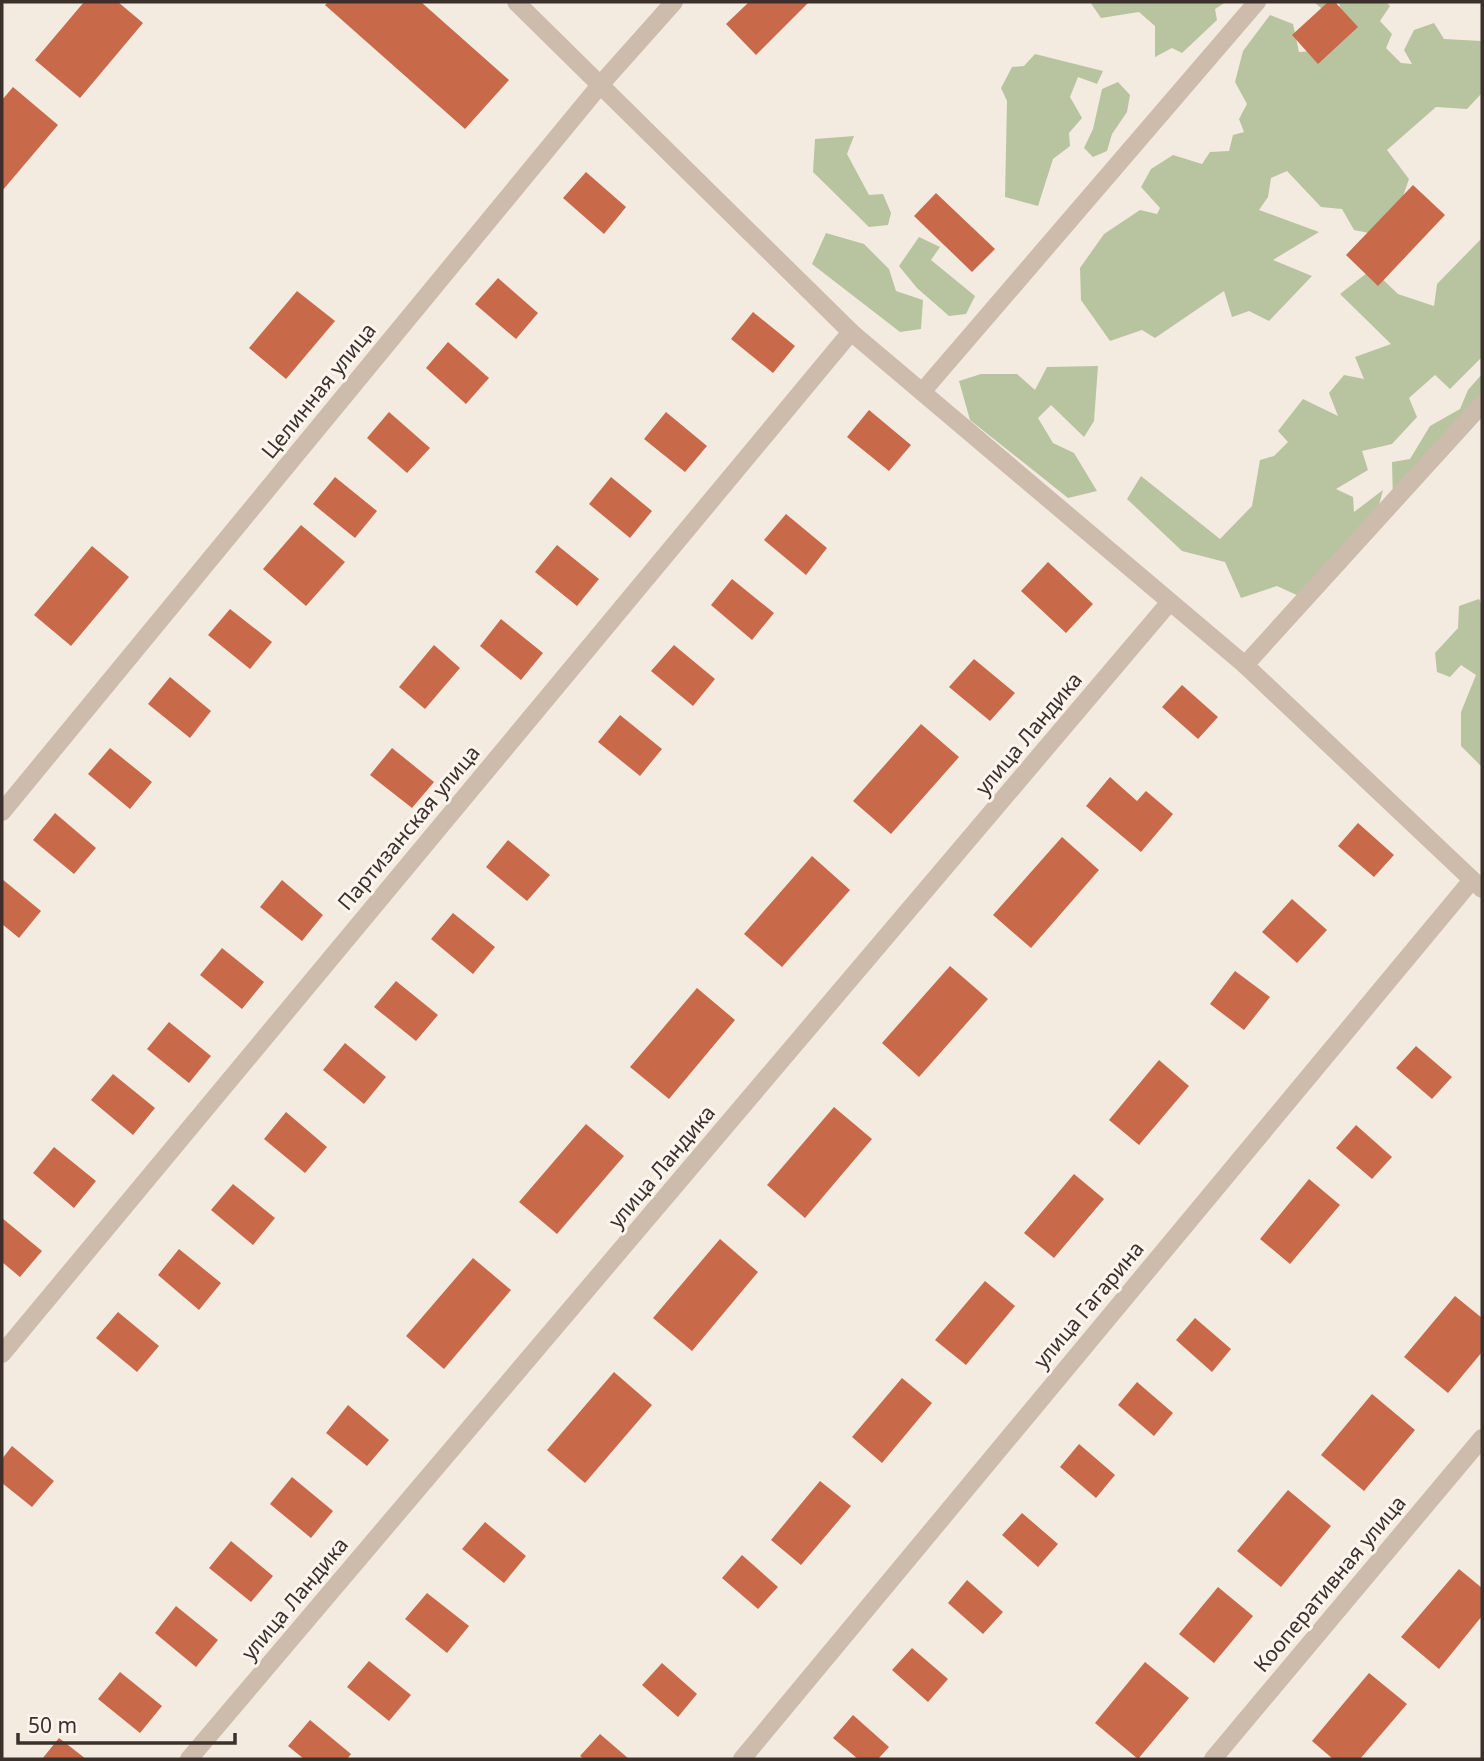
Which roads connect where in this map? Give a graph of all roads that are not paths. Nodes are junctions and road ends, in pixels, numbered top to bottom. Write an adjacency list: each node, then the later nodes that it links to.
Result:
1 (516, 2): 4 (street)
2 (674, 2): 4 (street, Целинная улица)
3 (1257, 2): 6 (street)
4 (601, 84): 5 (street); 10 (street, Целинная улица)
5 (851, 332): 6 (street); 12 (street, Партизанская улица)
6 (922, 392): 8 (street)
7 (1482, 404): 9 (street)
8 (1170, 603): 9 (street); 14 (street, улица Ландика)
9 (1245, 665): 11 (street)
10 (2, 812)
11 (1477, 884): 15 (street, улица Гагарина)
12 (2, 1354)
13 (1482, 1438): 16 (street, Кооперативная улица)
14 (189, 1759)
15 (741, 1759)
16 (1213, 1759)

